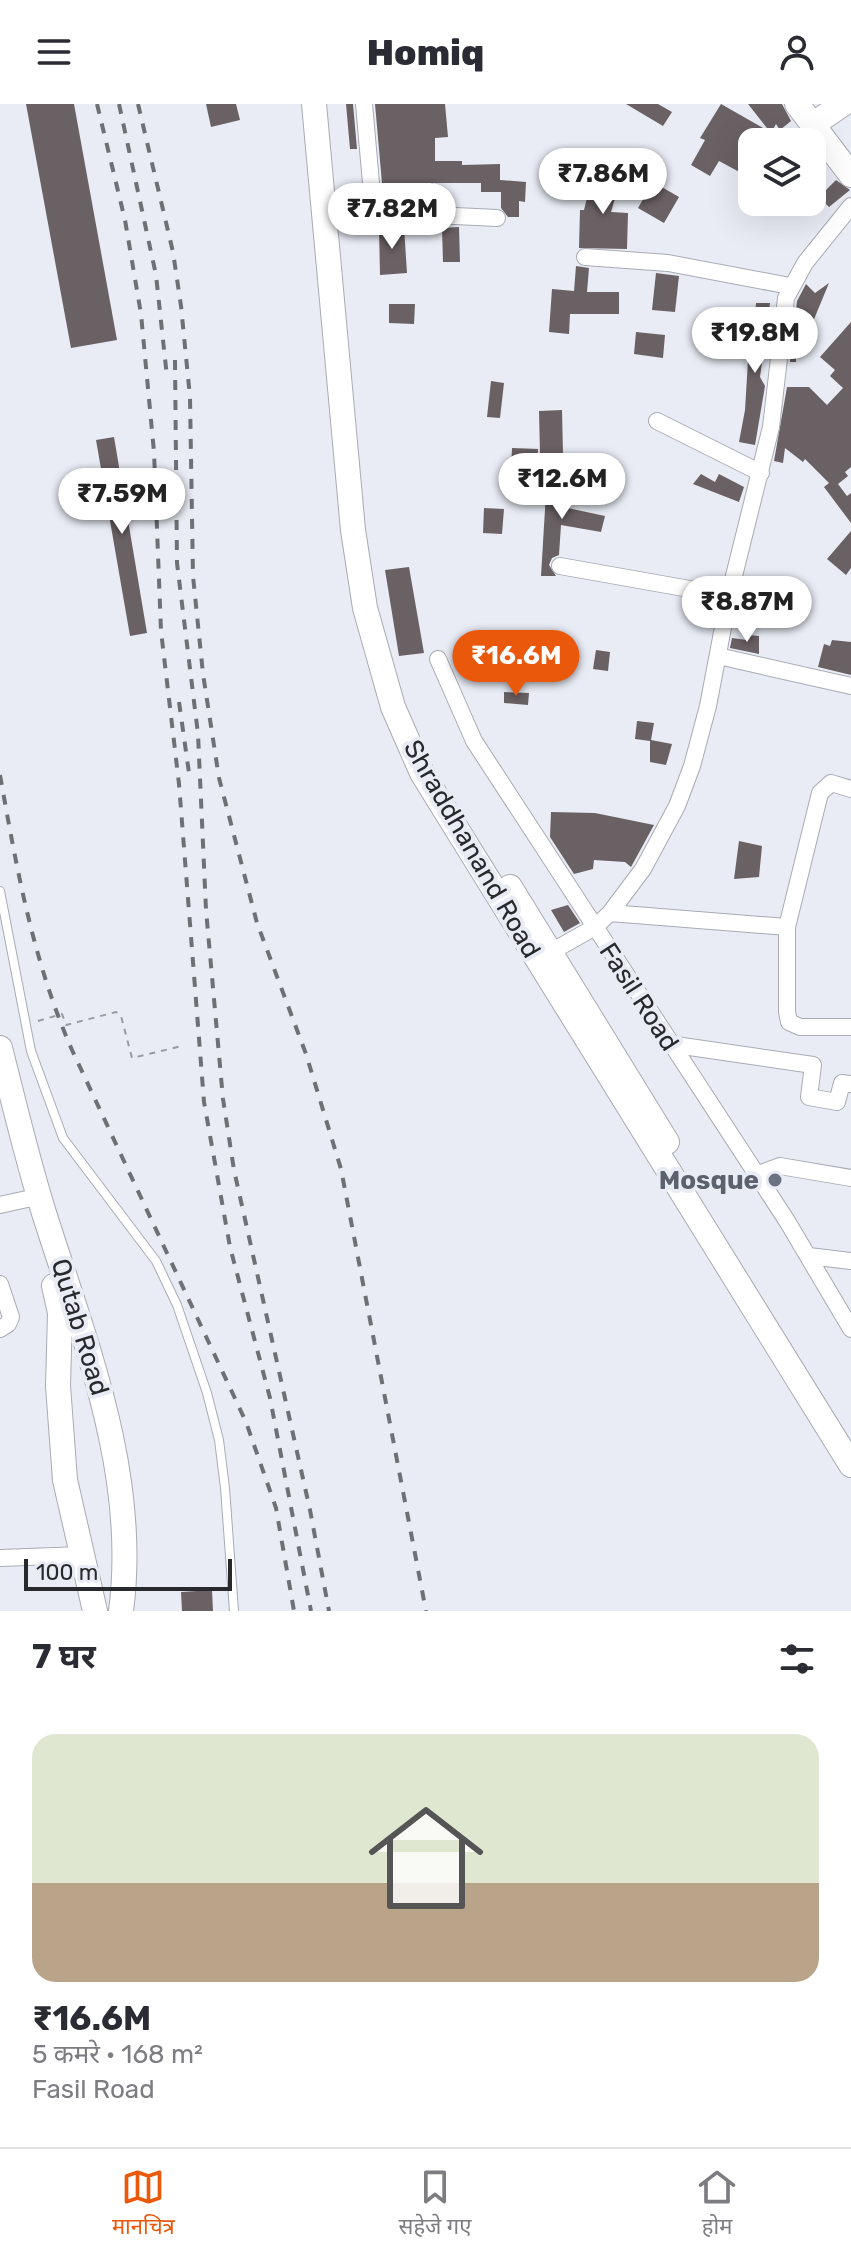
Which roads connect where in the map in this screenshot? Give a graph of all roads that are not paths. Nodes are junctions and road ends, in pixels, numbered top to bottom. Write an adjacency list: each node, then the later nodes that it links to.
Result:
1 (314, 104): 26 (street, Shraddhanand Road)
2 (327, 104): 11 (street, Shraddhanand Road)
3 (364, 104): 9 (street)
4 (797, 104): 6 (street)
5 (843, 104): 6 (street)
6 (812, 125): 7 (street)
7 (851, 175)
8 (851, 206): 13 (street)
9 (374, 217): 10 (street); 11 (street)
10 (497, 218)
11 (336, 219): 26 (street, Shraddhanand Road)
12 (585, 257): 13 (street)
13 (790, 286): 15 (street)
14 (657, 421): 15 (street)
15 (761, 473): 17 (street)
16 (560, 566): 17 (street)
17 (729, 596): 18 (street)
18 (718, 656): 20 (street); 23 (street)
19 (438, 659): 24 (street, Fasil Road)
20 (851, 686)
21 (851, 789): 25 (street)
22 (0, 891): 49 (lane)
23 (610, 913): 24 (street); 25 (street)
24 (595, 927): 26 (street); 28 (street, Fasil Road)
25 (787, 927): 27 (street)
26 (544, 956): 32 (street, Shraddhanand Road)
27 (851, 1027)
28 (669, 1044): 30 (street); 33 (street, Fasil Road)
29 (0, 1048): 40 (street, Qutab Road)
30 (851, 1084)
31 (0, 1109): 35 (street, Qutab Road)
32 (662, 1148): 43 (street, Shraddhanand Road); 44 (street, Shraddhanand Road)
33 (756, 1175): 34 (street); 37 (street, Fasil Road)
34 (851, 1178)
35 (27, 1199): 36 (street); 40 (street, Qutab Road)
36 (0, 1205)
37 (809, 1256): 38 (street); 42 (street, Fasil Road)
38 (851, 1261)
39 (0, 1284): 41 (street)
40 (63, 1295): 45 (street, Qutab Road); 48 (street, Qutab Road)
41 (0, 1329)
42 (851, 1329)
43 (851, 1439)
44 (851, 1465)
45 (82, 1555): 46 (street); 47 (street, Qutab Road)
46 (0, 1558)
47 (95, 1611)
48 (121, 1611)
49 (234, 1611)

